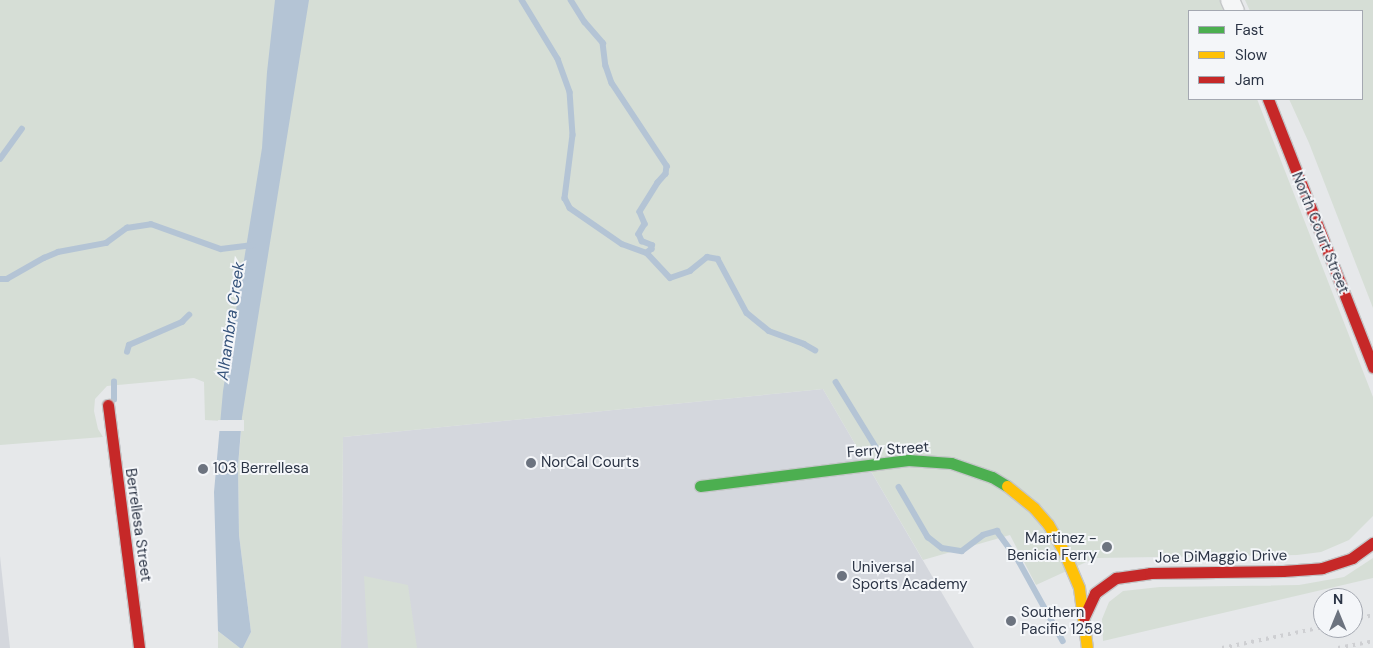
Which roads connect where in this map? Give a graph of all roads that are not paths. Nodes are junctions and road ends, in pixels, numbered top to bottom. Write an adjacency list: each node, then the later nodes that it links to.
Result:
1 (1268, 100): 2 (street, North Court Street)
2 (1373, 367)
3 (108, 405): 7 (street, Berrellesa Street)
4 (700, 486): 6 (street, Ferry Street)
5 (1373, 543): 6 (street, Joe DiMaggio Drive)
6 (1084, 617): 8 (street, Ferry Street)
7 (139, 648)
8 (1087, 648)

